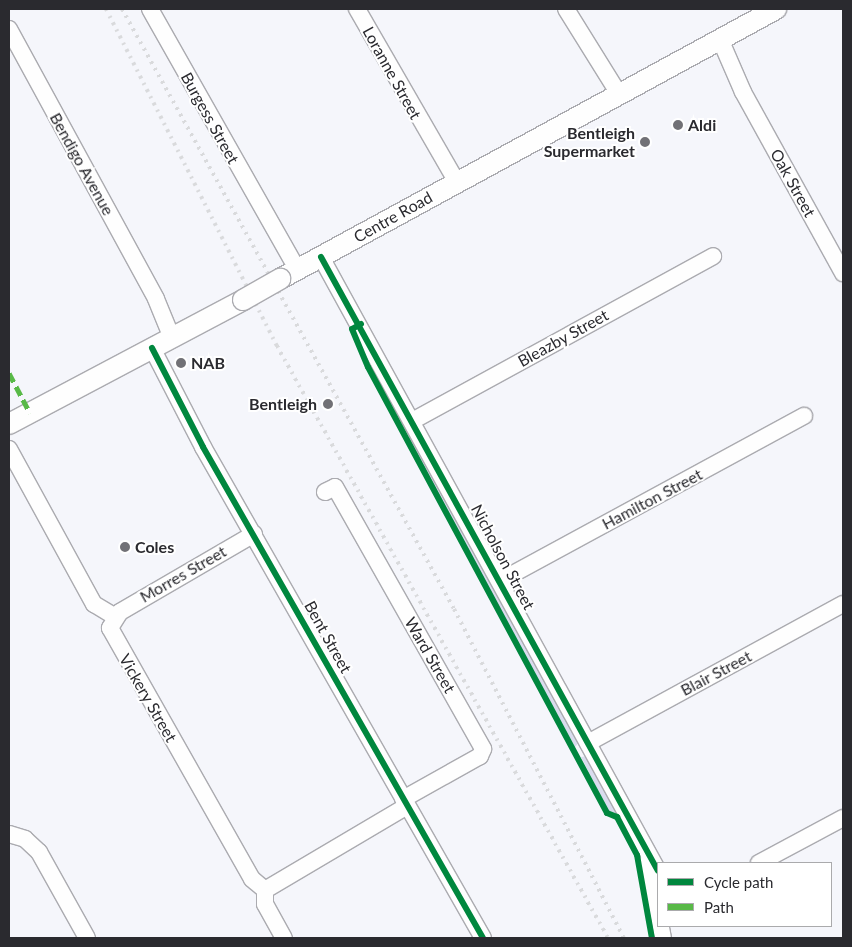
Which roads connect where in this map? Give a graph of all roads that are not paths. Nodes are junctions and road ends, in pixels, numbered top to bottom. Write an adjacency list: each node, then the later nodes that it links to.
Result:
1 (150, 9): 12 (street, Burgess Street)
2 (357, 9): 8 (street, Loranne Street)
3 (566, 9): 7 (street)
4 (775, 9): 6 (main road, Centre Road)
5 (9, 29): 13 (street, Bendigo Avenue)
6 (716, 42): 7 (main road, Centre Road); 11 (street, Oak Street)
7 (614, 97): 8 (main road, Centre Road)
8 (453, 185): 9 (main road, Centre Road)
9 (325, 255): 12 (main road, Centre Road); 16 (street, Nicholson Street)
10 (713, 256): 16 (street, Bleazby Street)
11 (843, 273)
12 (290, 274): 13 (main road, Centre Road, bridge)
13 (175, 336): 14 (main road, Centre Road)
14 (149, 350): 17 (main road, Centre Road); 20 (street, Bent Street)
15 (804, 416): 21 (street, Hamilton Street)
16 (414, 420): 21 (street, Nicholson Street)
17 (9, 424)
18 (10, 456): 23 (street)
19 (325, 492): 25 (street, Ward Street)
20 (254, 534): 23 (street, Morres Street); 25 (street, Bent Street)
21 (500, 581): 24 (street, Nicholson Street)
22 (843, 604): 24 (street, Blair Street)
23 (114, 616): 31 (street, Vickery Street)
24 (588, 743): 28 (street, Nicholson Street)
25 (405, 802): 31 (street, Ward Street); 35 (street, Bent Street)
26 (843, 818): 29 (street)
27 (9, 834): 33 (street)
28 (643, 842): 30 (street, Nicholson Street); 32 (street, Nicholson Street)
29 (761, 862)
30 (657, 869)
31 (266, 890): 34 (street)
32 (657, 905)
33 (87, 938)
34 (284, 938)
35 (483, 938)

